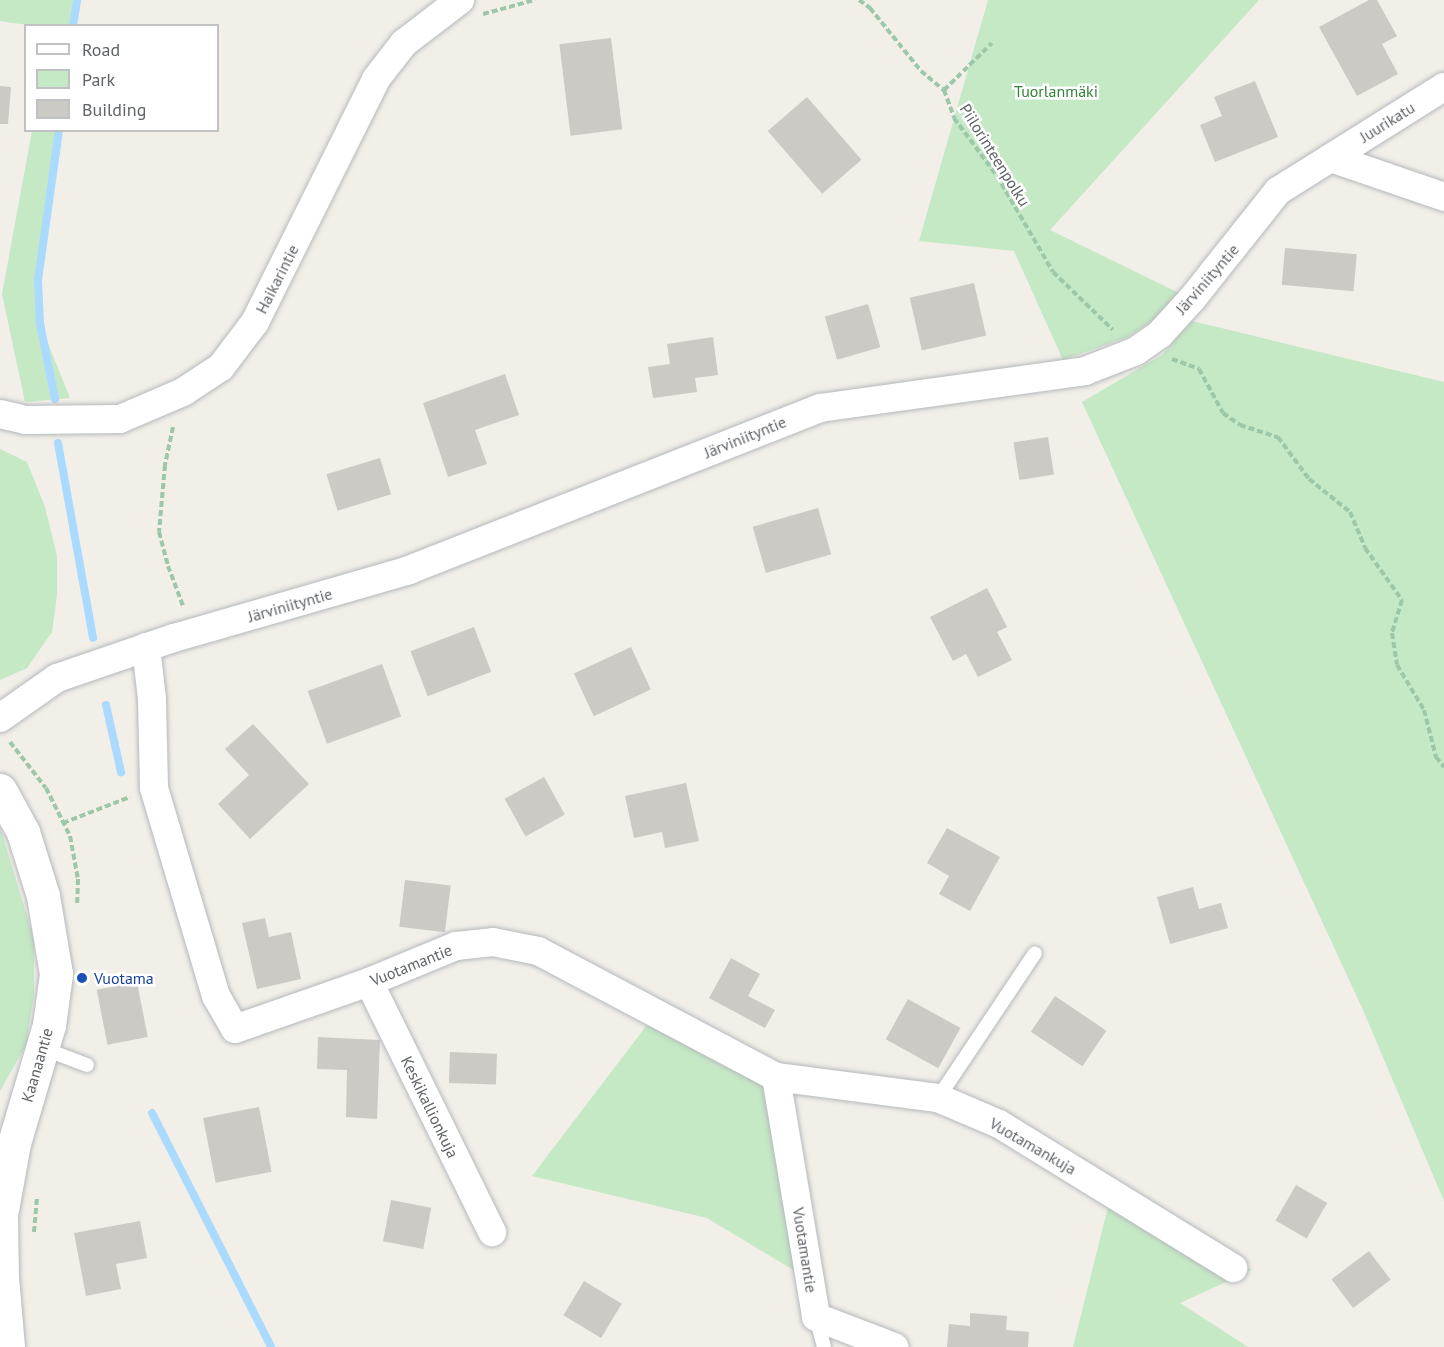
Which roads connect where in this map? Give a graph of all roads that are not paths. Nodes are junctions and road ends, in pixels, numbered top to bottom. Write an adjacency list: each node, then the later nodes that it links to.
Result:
1 (460, 0): 5 (street, Haikarintie)
2 (1444, 87): 3 (street, Juurikatu)
3 (1331, 158): 4 (street); 6 (street, Järviniityntie)
4 (1444, 197)
5 (0, 414)
6 (146, 647): 7 (street, Järviniityntie); 10 (street, Vuotamantie)
7 (0, 718)
8 (0, 790): 11 (street, Kaanaantie)
9 (1035, 953): 14 (lane)
10 (369, 982): 13 (street, Vuotamantie); 15 (street, Keskikallionkuja)
11 (42, 1048): 12 (lane); 18 (street, Kaanaantie)
12 (87, 1065)
13 (776, 1077): 14 (street, Vuotamankuja); 17 (street, Vuotamantie)
14 (938, 1098): 16 (street, Vuotamankuja)
15 (492, 1232)
16 (1233, 1268)
17 (816, 1317): 19 (lane); 20 (street)
18 (8, 1347)
19 (824, 1347)
20 (894, 1347)

